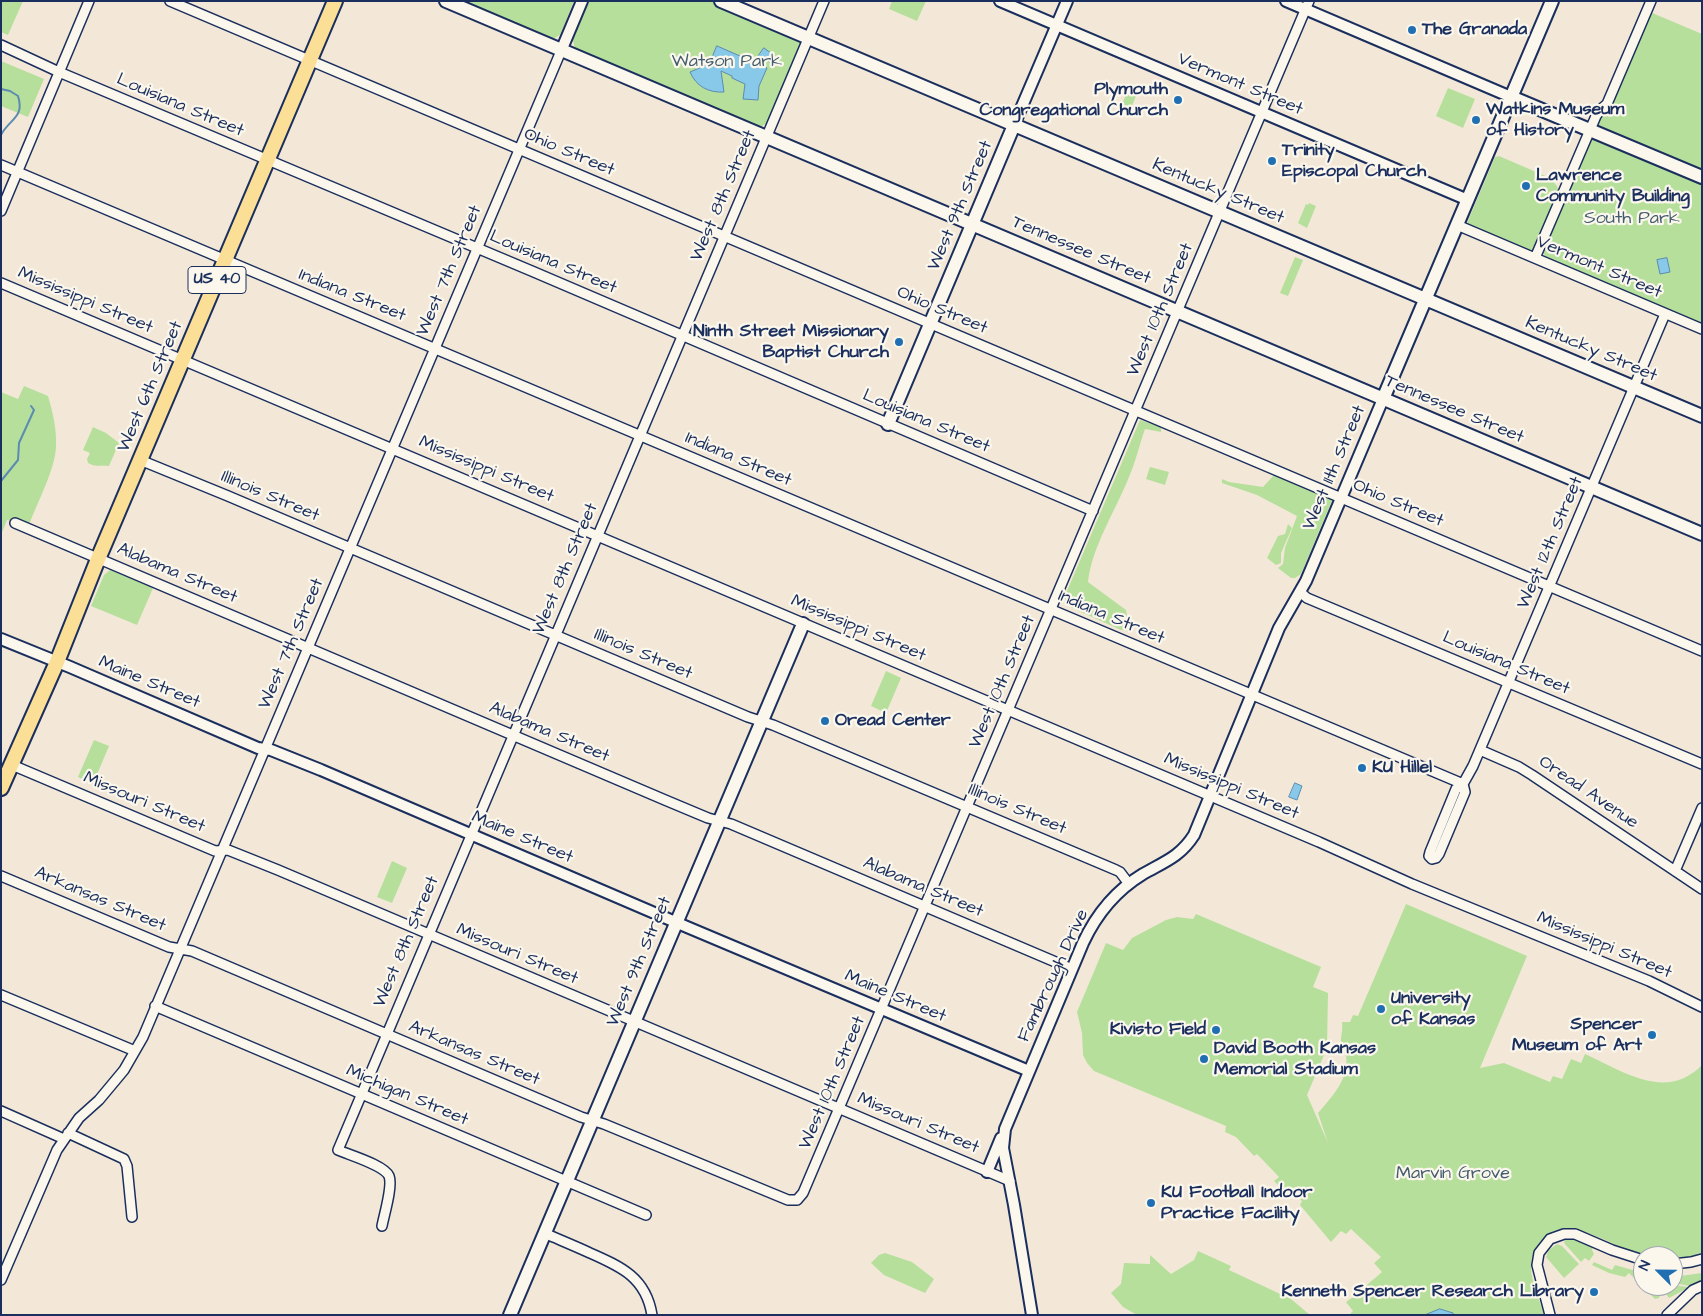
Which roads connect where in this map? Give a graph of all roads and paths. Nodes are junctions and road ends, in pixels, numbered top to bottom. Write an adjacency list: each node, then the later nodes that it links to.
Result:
1 (90, 1): 19 (street)
2 (170, 1): 18 (street, Ohio Street)
3 (335, 1): 18 (highway, West 6th Street / US 40)
4 (446, 1): 17 (main road, Tennessee Street)
5 (582, 1): 17 (street, West 7th Street)
6 (721, 1): 15 (main road, Kentucky Street)
7 (824, 1): 15 (street, West 8th Street)
8 (1000, 1): 14 (street, Vermont Street)
9 (1067, 1): 14 (street, West 9th Street)
10 (1286, 1): 13 (street)
11 (1552, 1): 20 (main road, West 11th Street)
12 (1651, 1): 23 (street)
13 (1307, 5): 20 (street); 21 (street, West 10th Street)
14 (1057, 25): 21 (street, Vermont Street); 22 (street, West 9th Street)
15 (808, 38): 22 (main road, Kentucky Street); 24 (street, West 8th Street)
16 (1, 45): 19 (street, Louisiana Street)
17 (561, 50): 24 (main road, Tennessee Street); 25 (street, West 7th Street)
18 (310, 61): 25 (street, Ohio Street); 26 (highway, West 6th Street / US 40)
19 (59, 72): 26 (street, Louisiana Street); 28 (street)
20 (1511, 97): 23 (main road); 30 (main road, West 11th Street)
21 (1262, 112): 30 (street, Vermont Street); 32 (street, West 10th Street)
22 (1014, 125): 32 (main road, Kentucky Street); 33 (main road, West 9th Street)
23 (1590, 130): 29 (main road); 37 (street)
24 (766, 138): 33 (main road, Tennessee Street); 35 (street, West 8th Street)
25 (519, 149): 35 (street, Ohio Street); 36 (street, West 7th Street)
26 (268, 160): 36 (street, Louisiana Street); 38 (highway, West 6th Street / US 40)
27 (1, 165): 28 (street, Indiana Street)
28 (18, 172): 31 (street); 38 (street, Indiana Street)
29 (1702, 177)
30 (1468, 200): 34 (main road, West 11th Street)
31 (1, 211)
32 (1220, 212): 40 (main road, Kentucky Street); 41 (street, West 10th Street)
33 (972, 225): 41 (main road, Tennessee Street); 43 (main road, West 9th Street)
34 (1457, 225): 37 (street, Vermont Street); 40 (main road, West 11th Street)
35 (724, 236): 43 (street, Ohio Street); 45 (street, West 8th Street)
36 (477, 249): 45 (street, Louisiana Street); 46 (street, West 7th Street)
37 (1535, 258): 42 (street, Vermont Street)
38 (225, 260): 46 (street, Indiana Street); 47 (highway, West 6th Street / US 40)
39 (1, 283): 47 (street, Mississippi Street)
40 (1426, 299): 48 (main road, Kentucky Street); 49 (main road, West 11th Street)
41 (1178, 312): 49 (main road, Tennessee Street); 50 (street, West 10th Street)
42 (1665, 314): 44 (street, Vermont Street); 48 (street, West 12th Street)
43 (930, 324): 50 (street, Ohio Street); 52 (main road, West 9th Street)
44 (1702, 329)
45 (683, 336): 52 (street, Louisiana Street); 53 (street, West 8th Street)
46 (435, 348): 53 (street, Indiana Street); 54 (street, West 7th Street)
47 (183, 360): 54 (street, Mississippi Street); 55 (highway, West 6th Street / US 40)
48 (1634, 387): 51 (main road, Kentucky Street); 56 (street, West 12th Street)
49 (1383, 399): 56 (main road, Tennessee Street); 57 (street, West 11th Street)
50 (1136, 411): 57 (street, Ohio Street); 58 (street, West 10th Street)
51 (1702, 416)
52 (888, 424): 58 (street, Louisiana Street)
53 (640, 436): 61 (street, West 8th Street); 66 (street, Indiana Street)
54 (392, 449): 61 (street, Mississippi Street); 62 (street, West 7th Street)
55 (140, 460): 62 (street, Illinois Street); 63 (highway, West 6th Street / US 40)
56 (1592, 487): 60 (main road, Tennessee Street); 64 (street, West 12th Street)
57 (1341, 497): 64 (street, Ohio Street); 65 (street, West 11th Street)
58 (1093, 511): 66 (street, West 10th Street)
59 (15, 524): 63 (street, Alabama Street)
60 (1702, 534)
61 (598, 536): 67 (street, Mississippi Street); 68 (street, West 8th Street)
62 (350, 548): 68 (street, Illinois Street); 70 (street, West 7th Street)
63 (98, 559): 70 (street, Alabama Street); 72 (highway, West 6th Street / US 40)
64 (1550, 586): 71 (street, Ohio Street); 73 (street, West 12th Street)
65 (1300, 592): 73 (street, Louisiana Street); 74 (street, West 11th Street)
66 (1051, 610): 74 (street, Indiana Street); 75 (street, West 10th Street)
67 (803, 624): 75 (street, Mississippi Street); 76 (main road, West 9th Street)
68 (555, 636): 76 (street, Illinois Street); 77 (street, West 8th Street)
69 (1, 639): 72 (street, Maine Street)
70 (308, 648): 77 (street, Alabama Street); 78 (street, West 7th Street)
71 (1702, 651)
72 (57, 662): 78 (street, Maine Street); 81 (highway, West 6th Street / US 40)
73 (1509, 683): 79 (street, West 12th Street); 80 (street, Louisiana Street)
74 (1251, 695): 82 (street, Indiana Street); 84 (street, West 11th Street)
75 (1008, 710): 84 (street, Mississippi Street); 85 (street, West 10th Street)
76 (762, 721): 85 (street, Illinois Street); 87 (main road, West 9th Street)
77 (513, 734): 87 (street, Alabama Street); 88 (street, West 8th Street)
78 (265, 749): 88 (street, Maine Street); 89 (street, West 7th Street)
79 (1480, 750): 82 (street, West 12th Street); 90 (street, Oread Avenue)
80 (1702, 764)
81 (12, 765): 83 (highway, West 6th Street / US 40); 89 (street, Missouri Street)
82 (1463, 784): 82 (street, West 12th Street)
83 (1, 788)
84 (1209, 796): 92 (street, Fambrough Drive); 101 (street, Mississippi Street)
85 (968, 807): 92 (street, Illinois Street); 94 (street, West 10th Street)
86 (1702, 808): 90 (street)
87 (720, 821): 94 (street, Alabama Street); 95 (main road, West 9th Street)
88 (471, 834): 95 (street, Maine Street); 96 (street, West 8th Street)
89 (221, 850): 96 (street, Missouri Street); 97 (street, West 7th Street)
90 (1675, 871): 93 (street, Oread Avenue)
91 (1, 876): 97 (street, Arkansas Street)
92 (1129, 884): 98 (street, Fambrough Drive)
93 (1702, 889)
94 (926, 906): 98 (street, Alabama Street); 102 (street, West 10th Street)
95 (676, 922): 102 (street, Maine Street); 103 (main road, West 9th Street)
96 (428, 934): 103 (street, Missouri Street); 104 (street, West 8th Street)
97 (180, 949): 100 (street, West 7th Street); 104 (street, Arkansas Street)
98 (1072, 969): 106 (street, Fambrough Drive)
99 (1, 995): 105 (street)
100 (155, 1006): 105 (street, West 7th Street); 107 (street, Michigan Street)
101 (1702, 1008)
102 (882, 1009): 106 (street, Maine Street); 108 (street, West 10th Street)
103 (634, 1022): 108 (street, Missouri Street); 110 (main road, West 9th Street)
104 (386, 1034): 107 (street, West 8th Street); 110 (street, Arkansas Street)
105 (135, 1051): 112 (street, West 7th Street)
106 (1029, 1071): 111 (street, Fambrough Drive)
107 (361, 1094): 114 (street, Michigan Street); 119 (street, West 8th Street)
108 (839, 1109): 113 (street, Missouri Street); 116 (street, West 10th Street)
109 (1, 1111): 112 (street)
110 (592, 1120): 114 (main road, West 9th Street); 116 (street, Arkansas Street)
111 (1005, 1129): 113 (street); 115 (street, Fambrough Drive)
112 (66, 1136): 118 (street); 124 (street, West 7th Street)
113 (988, 1172): 115 (street, Missouri Street)
114 (566, 1181): 117 (street, Michigan Street); 120 (main road, West 9th Street)
115 (1010, 1181): 128 (street)
116 (797, 1200)
117 (646, 1216)
118 (132, 1217)
119 (382, 1226)
120 (544, 1233): 126 (main road, West 9th Street); 127 (street)
121 (1633, 1257): 129 (street)
122 (1702, 1259): 123 (street)
123 (1683, 1263)
124 (1, 1280)
125 (1702, 1286): 130 (street)
126 (510, 1315)
127 (652, 1315)
128 (1032, 1315)
129 (1550, 1315)
130 (1667, 1315)

